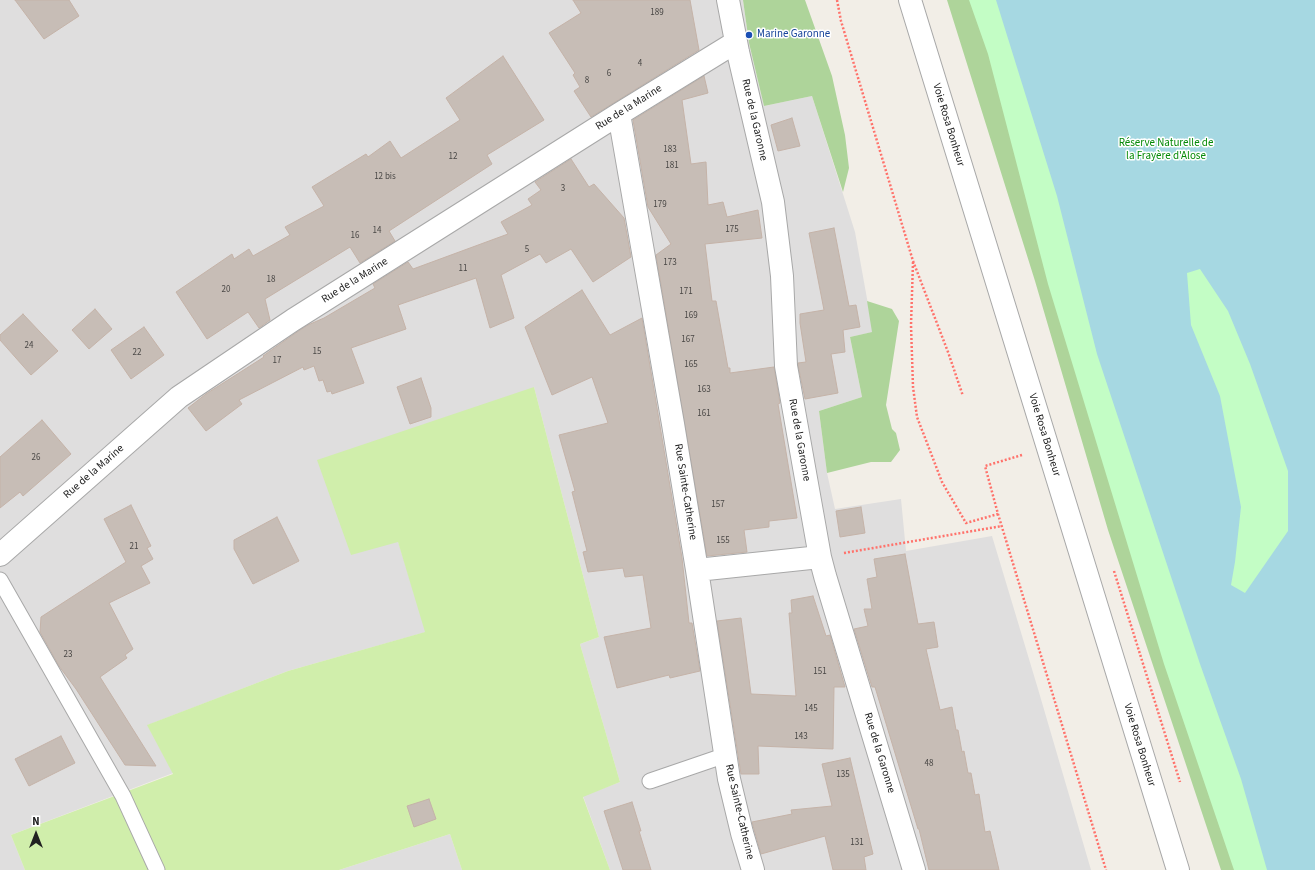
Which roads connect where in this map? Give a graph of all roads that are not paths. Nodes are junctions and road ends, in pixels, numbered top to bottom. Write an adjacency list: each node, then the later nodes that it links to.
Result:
1 (728, 0): 3 (street, Rue de la Garonne)
2 (910, 0): 14 (street, Voie Rosa Bonheur)
3 (736, 42): 4 (street, Rue de la Marine); 6 (street, Rue de la Garonne)
4 (620, 114): 5 (street, Rue de la Marine); 7 (street, Rue Sainte-Catherine)
5 (0, 555)
6 (820, 557): 7 (street); 13 (street, Rue de la Garonne)
7 (697, 570): 9 (street, Rue Sainte-Catherine)
8 (0, 580): 11 (lane)
9 (726, 755): 10 (lane); 12 (street, Rue Sainte-Catherine)
10 (650, 781)
11 (157, 870)
12 (753, 870)
13 (914, 870)
14 (1178, 870)

